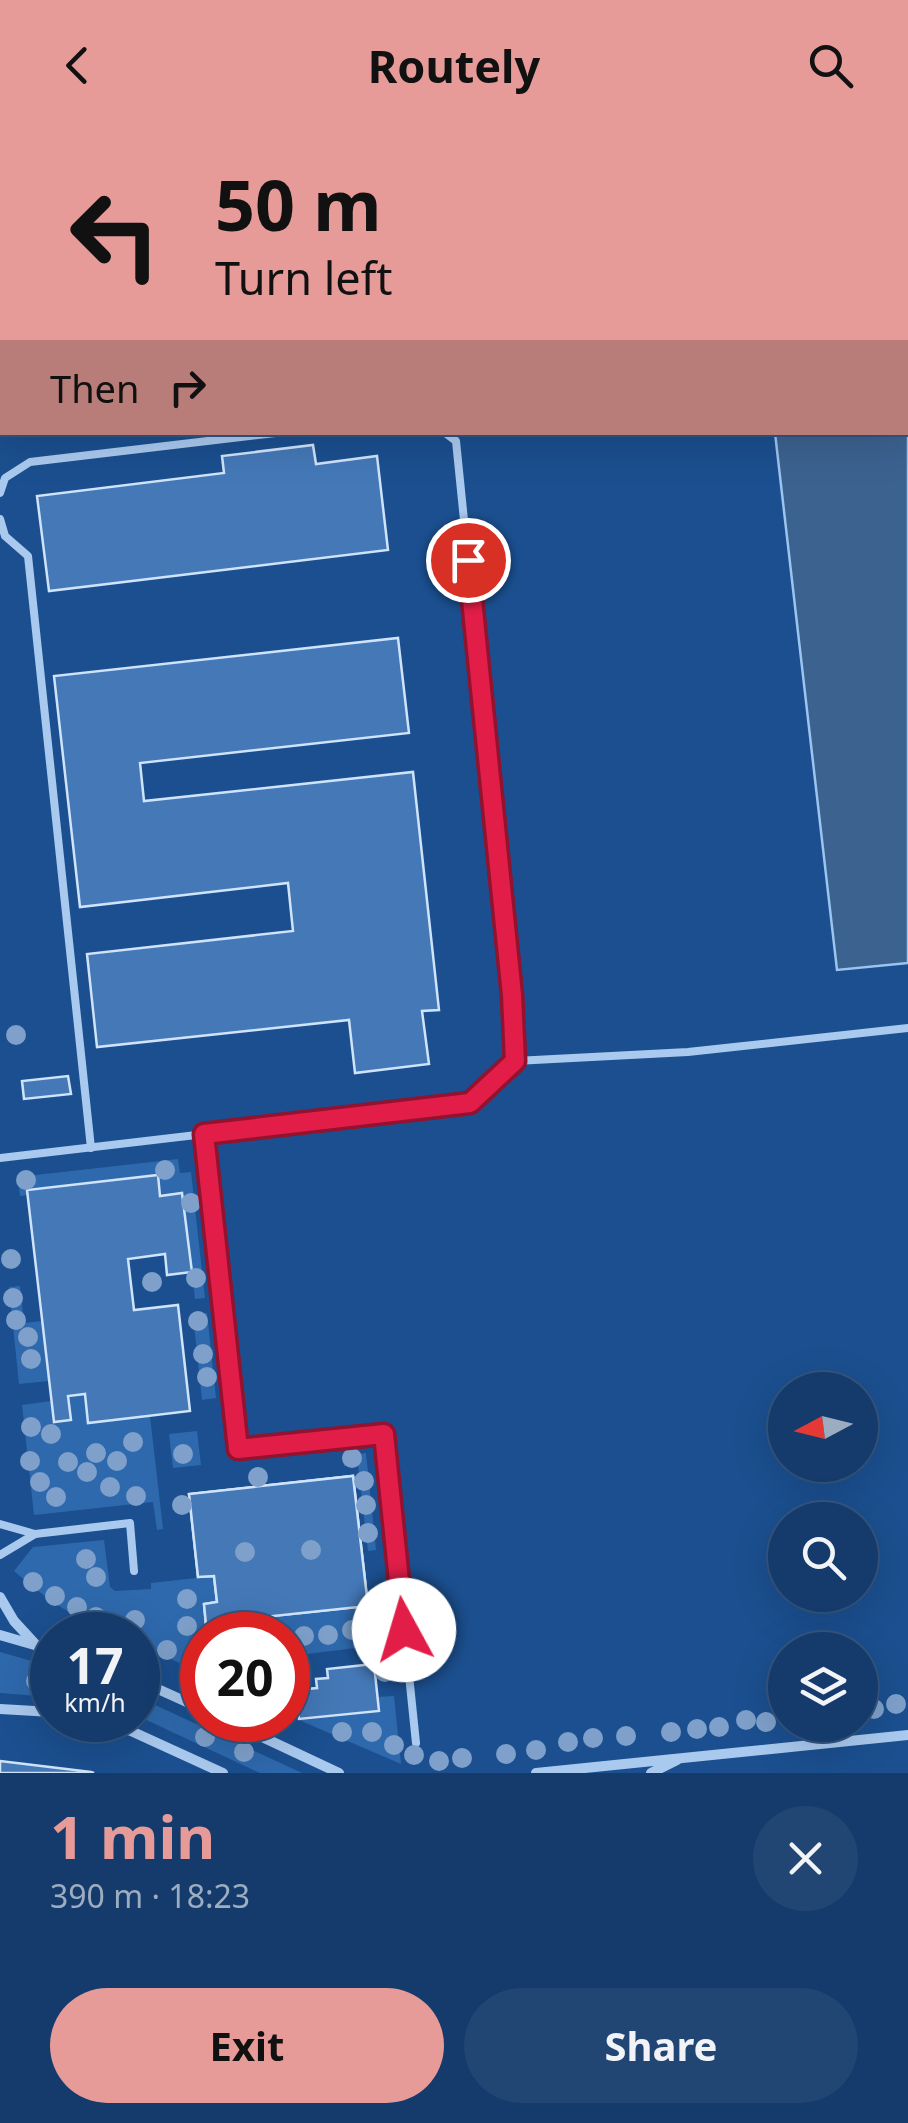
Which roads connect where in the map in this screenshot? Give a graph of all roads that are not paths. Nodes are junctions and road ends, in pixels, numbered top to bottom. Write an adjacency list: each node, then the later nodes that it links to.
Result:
1 (259, 435): 3 (lane)
2 (448, 435): 6 (lane)
3 (0, 493)
4 (0, 519): 8 (lane)
5 (908, 1028): 6 (lane)
6 (515, 1061): 7 (lane)
7 (204, 1134): 8 (lane); 23 (lane)
8 (92, 1148): 9 (lane)
9 (0, 1158)
10 (0, 1524): 11 (lane)
11 (35, 1534): 12 (lane); 13 (lane)
12 (0, 1554)
13 (134, 1570)
14 (0, 1597): 16 (street)
15 (0, 1635): 17 (street)
16 (30, 1639)
17 (30, 1644)
18 (0, 1709): 19 (street)
19 (30, 1711)
20 (908, 1734): 24 (street)
21 (156, 1742): 25 (street)
22 (273, 1742): 26 (street)
23 (416, 1743)
24 (686, 1756): 27 (street); 28 (street)
25 (222, 1773)
26 (339, 1773)
27 (536, 1773)
28 (651, 1773)

